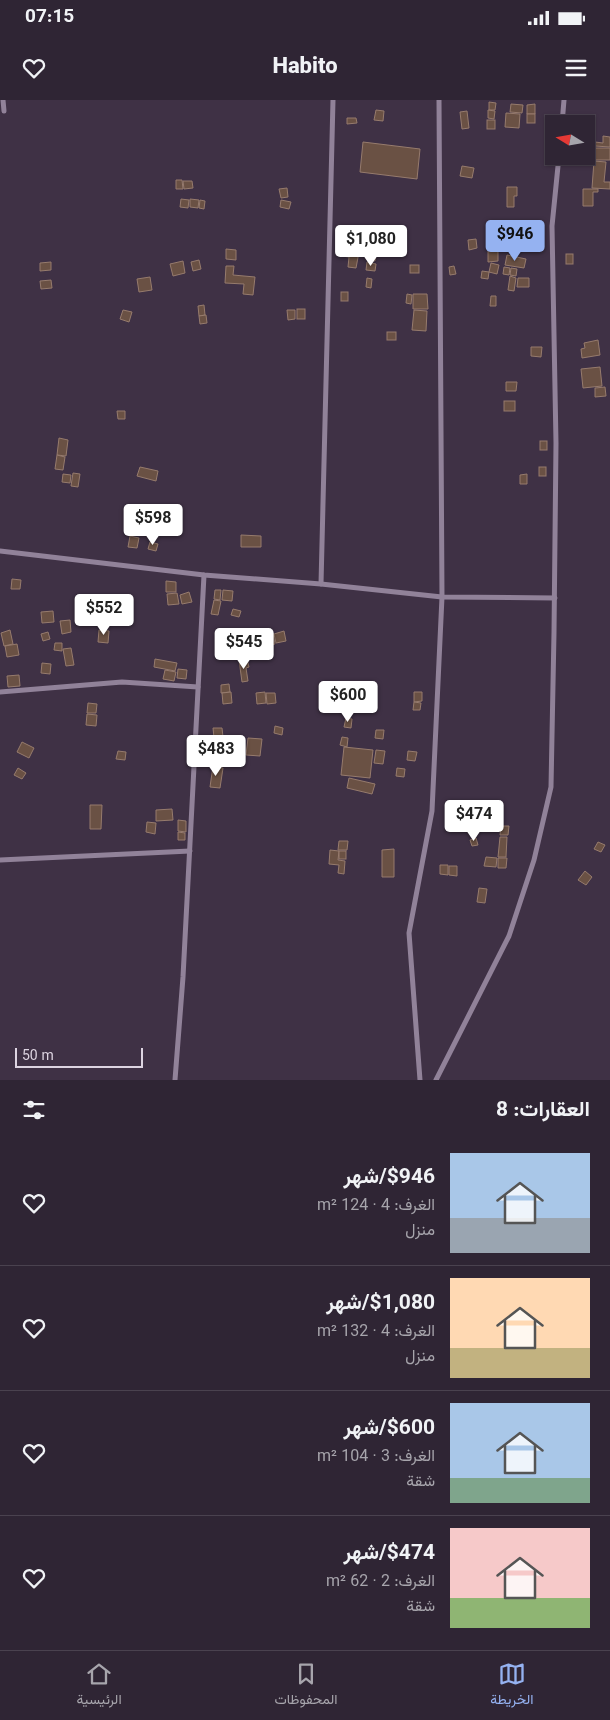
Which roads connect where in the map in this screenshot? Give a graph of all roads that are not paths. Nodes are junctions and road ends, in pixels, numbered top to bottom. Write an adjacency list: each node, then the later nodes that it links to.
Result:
1 (4, 100): 5 (street)
2 (333, 100): 10 (street)
3 (439, 100): 11 (street)
4 (564, 100): 6 (street)
5 (4, 111)
6 (563, 115)
7 (557, 165): 12 (street)
8 (0, 551): 9 (street)
9 (204, 575): 10 (street); 13 (street)
10 (321, 584): 11 (street)
11 (442, 596): 12 (street); 18 (street)
12 (555, 598): 19 (street)
13 (198, 688): 14 (street); 15 (street)
14 (0, 692)
15 (190, 851): 16 (street); 17 (street)
16 (0, 860)
17 (175, 1080)
18 (420, 1080)
19 (436, 1080)

